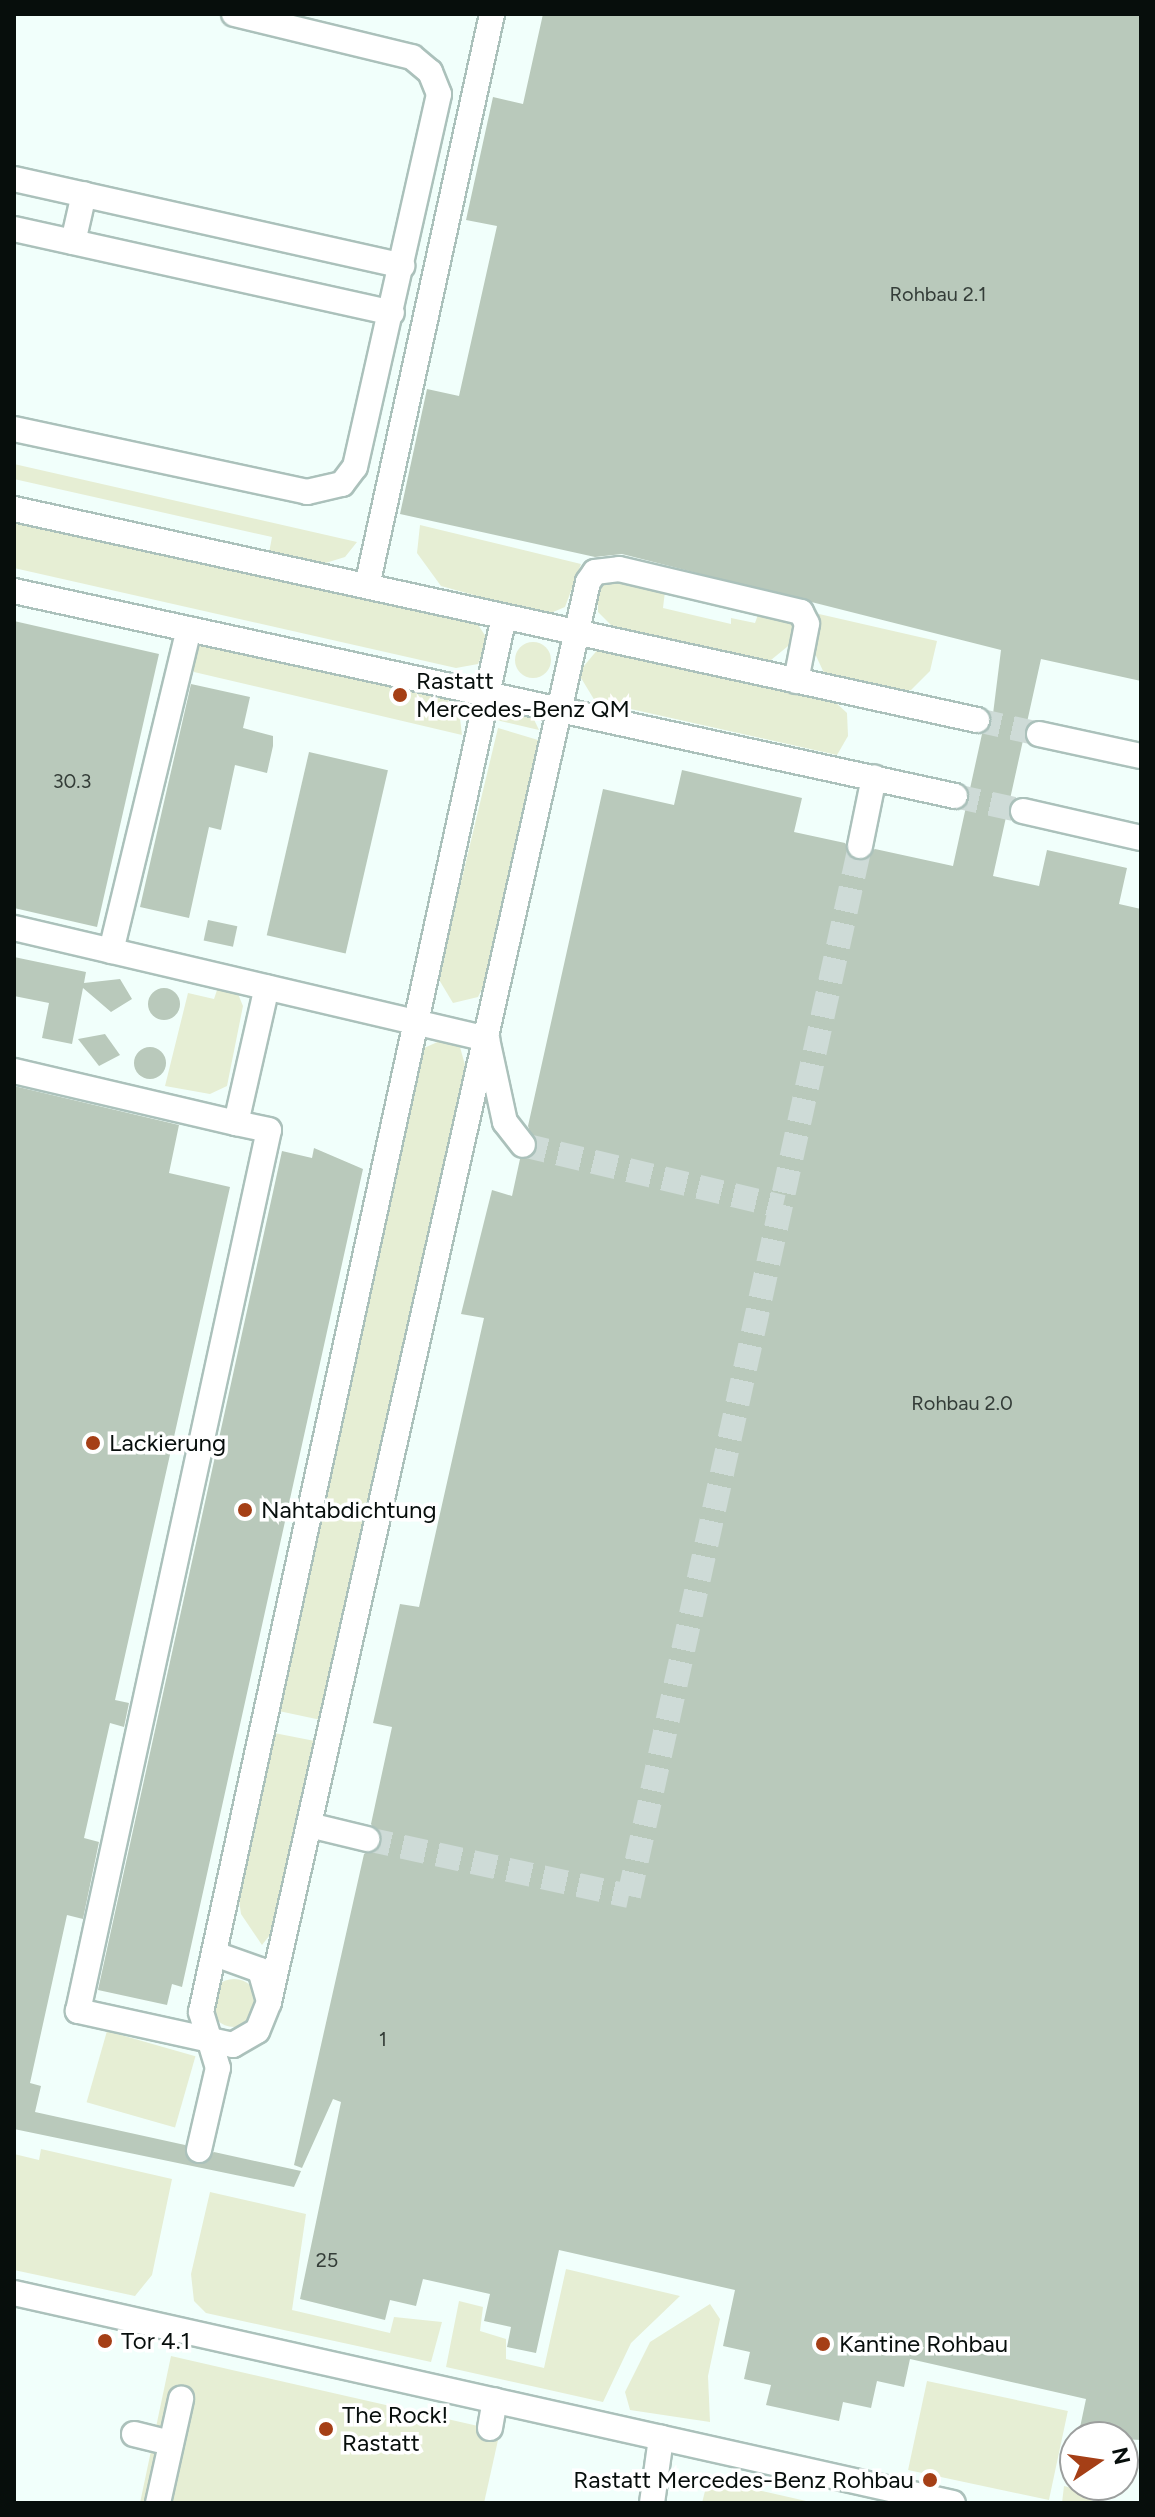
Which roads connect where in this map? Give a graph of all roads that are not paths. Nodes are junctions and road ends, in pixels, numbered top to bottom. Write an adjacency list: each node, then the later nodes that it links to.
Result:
1 (234, 14): 7 (lane)
2 (492, 14): 11 (lane)
3 (14, 179): 4 (lane)
4 (84, 194): 6 (lane); 7 (lane)
5 (14, 229): 6 (lane)
6 (73, 242): 8 (lane)
7 (402, 266): 8 (lane)
8 (392, 313): 9 (lane)
9 (14, 429)
10 (14, 509): 11 (lane)
11 (367, 586): 13 (lane)
12 (14, 591): 14 (lane)
13 (504, 617): 15 (lane); 17 (lane)
14 (189, 629): 17 (lane); 28 (lane)
15 (576, 632): 16 (lane); 16 (lane); 18 (lane)
16 (796, 681): 19 (lane)
17 (486, 693): 18 (lane); 30 (lane)
18 (559, 709): 22 (lane); 31 (lane)
19 (977, 720)
20 (1039, 734): 21 (lane)
21 (1141, 756)
22 (874, 777): 23 (lane); 26 (lane)
23 (955, 796)
24 (1023, 811): 25 (lane)
25 (1141, 838)
26 (860, 846)
27 (14, 928): 28 (lane)
28 (111, 951): 29 (lane)
29 (267, 987): 30 (lane); 33 (lane)
30 (419, 1021): 31 (lane); 37 (lane)
31 (487, 1039): 34 (lane); 35 (lane)
32 (14, 1071): 33 (lane)
33 (236, 1123): 39 (lane)
34 (523, 1145)
35 (309, 1825): 36 (lane); 38 (lane)
36 (367, 1839)
37 (215, 1954): 38 (lane); 39 (lane)
38 (269, 2002): 39 (lane)
39 (212, 2043): 40 (lane)
40 (199, 2150)
41 (14, 2293): 43 (lane)
42 (181, 2399): 47 (lane)
43 (495, 2400): 44 (lane); 46 (lane)
44 (490, 2428)
45 (134, 2434): 47 (lane)
46 (661, 2438): 49 (lane); 50 (lane)
47 (171, 2443): 48 (lane)
48 (158, 2503)
49 (652, 2503)
50 (953, 2503)

